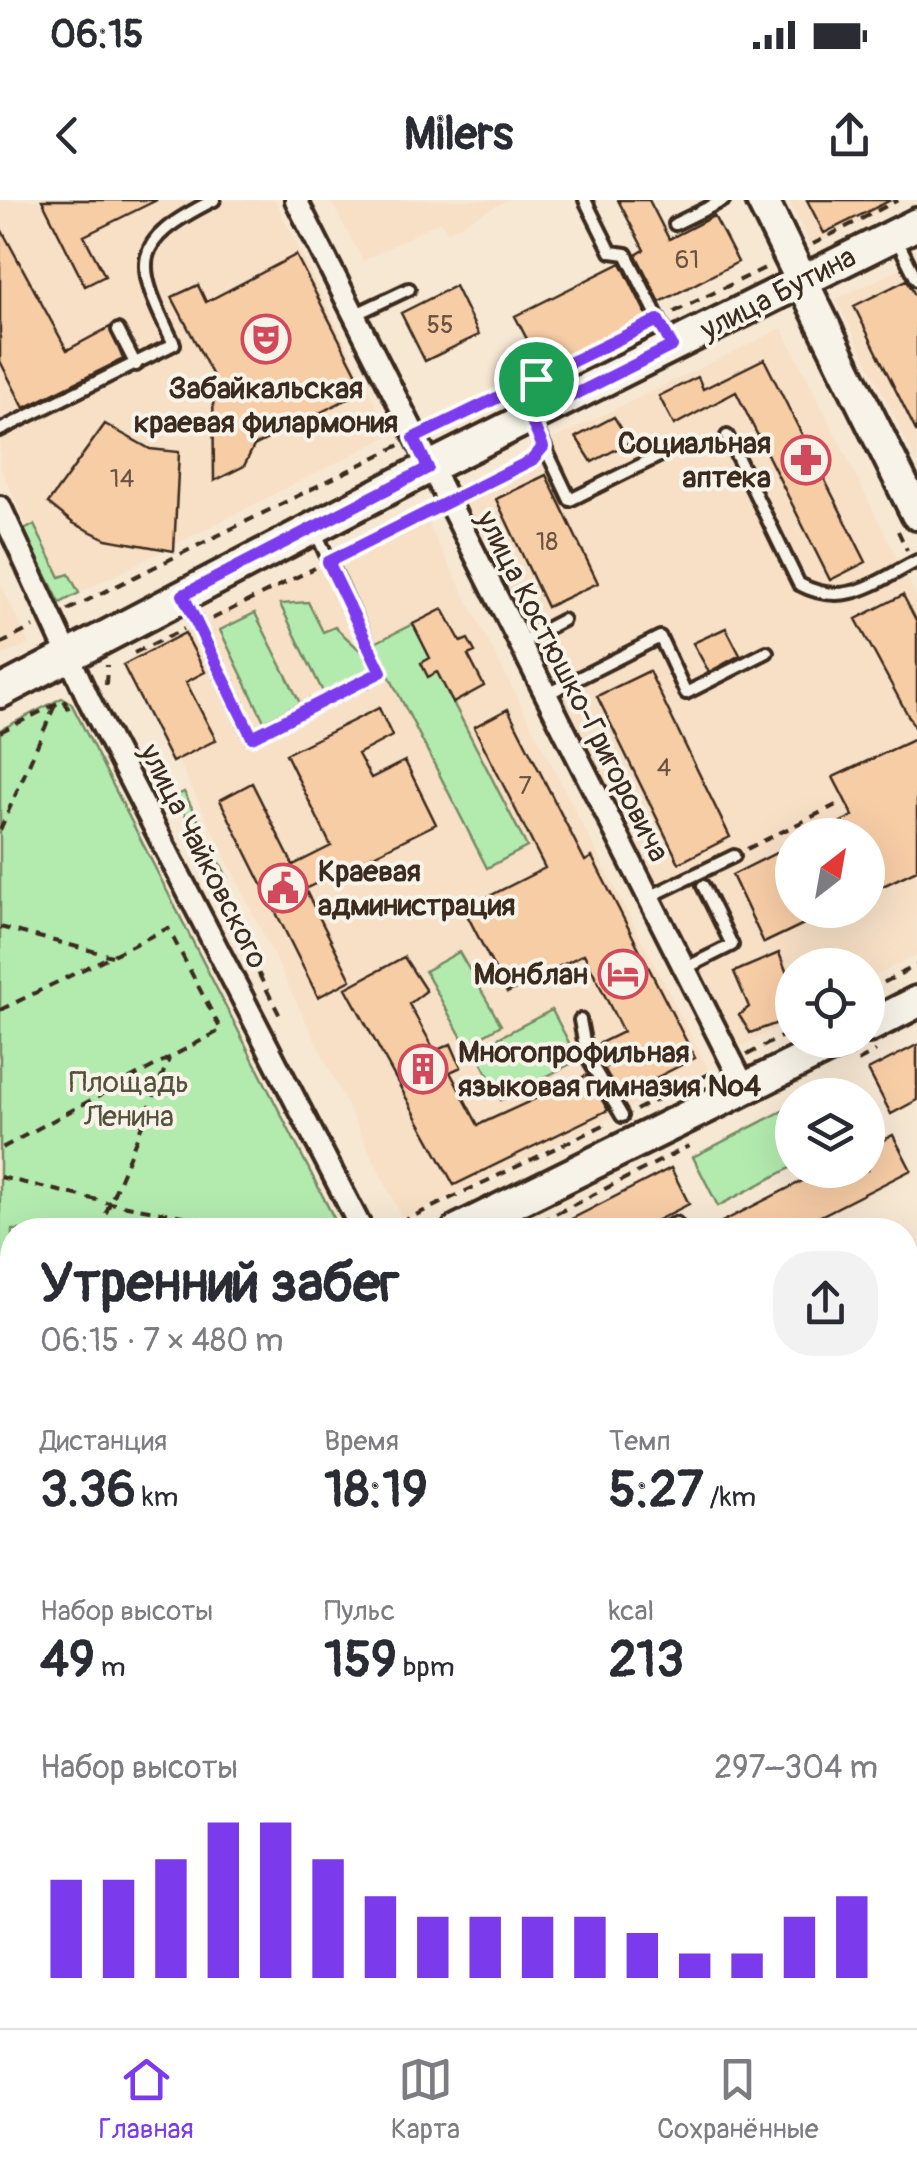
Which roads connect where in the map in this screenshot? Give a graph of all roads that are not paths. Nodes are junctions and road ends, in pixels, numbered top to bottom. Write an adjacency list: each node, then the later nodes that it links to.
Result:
1 (214, 200): 14 (lane)
2 (296, 200): 11 (street, улица Костюшко-Григоровича)
3 (584, 200): 13 (lane)
4 (724, 200): 6 (lane)
5 (762, 200): 8 (main road)
6 (675, 224)
7 (906, 229): 8 (main road, улица Бутина); 9 (lane)
8 (797, 268): 13 (main road, улица Бутина); 21 (main road)
9 (917, 280)
10 (409, 288): 11 (lane)
11 (353, 316): 19 (street, улица Костюшко-Григоровича)
12 (118, 330): 14 (lane)
13 (665, 333): 15 (main road, улица Бутина)
14 (136, 365): 16 (lane)
15 (530, 417): 18 (lane); 19 (main road, улица Бутина)
16 (0, 430)
17 (727, 436): 23 (lane)
18 (663, 454)
19 (428, 468): 22 (main road, улица Бутина); 26 (street, улица Костюшко-Григоровича)
20 (0, 507): 28 (street, улица Чайковского)
21 (917, 514)
22 (314, 527): 24 (main road, улица Бутина); 24 (lane)
23 (917, 561)
24 (183, 595): 28 (main road, улица Бутина)
25 (564, 620): 26 (lane)
26 (518, 644): 30 (street, улица Костюшко-Григоровича)
27 (767, 652): 30 (lane)
28 (71, 655): 29 (main road, улица Бутина); 41 (street, улица Чайковского)
29 (0, 692)
30 (544, 695): 33 (street, улица Костюшко-Григоровича)
31 (734, 856): 33 (lane)
32 (703, 886): 34 (lane)
33 (648, 898): 34 (street, улица Костюшко-Григоровича)
34 (683, 969): 39 (street, улица Костюшко-Григоровича)
35 (917, 1002): 36 (main road)
36 (885, 1018)
37 (580, 1020): 40 (lane)
38 (808, 1058): 39 (main road)
39 (746, 1090): 42 (main road)
40 (622, 1116)
41 (365, 1218)
42 (483, 1218)

